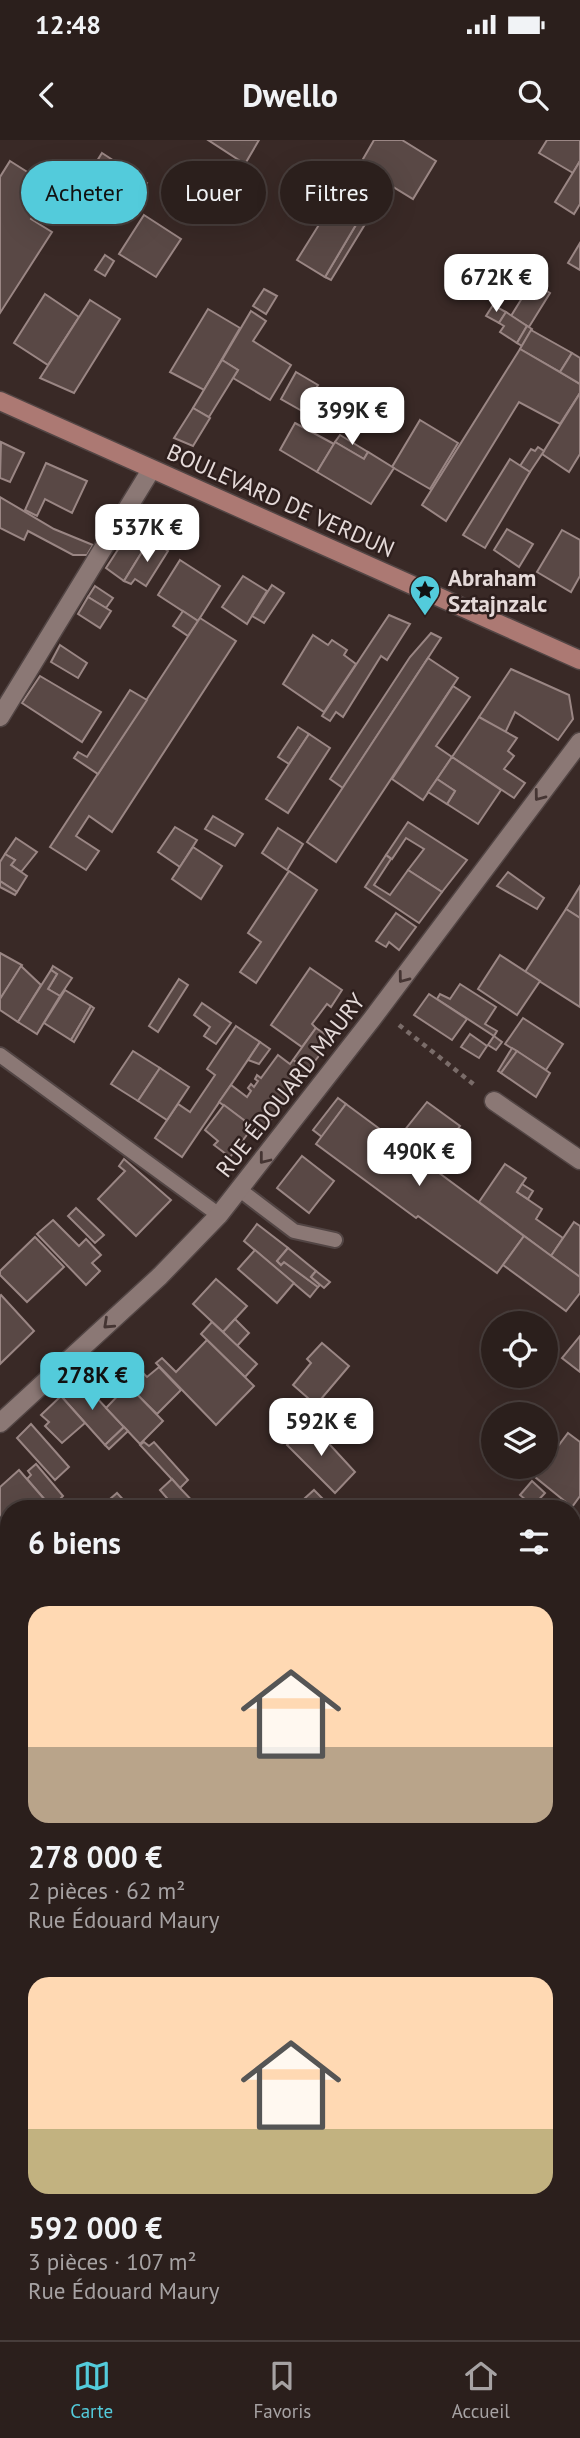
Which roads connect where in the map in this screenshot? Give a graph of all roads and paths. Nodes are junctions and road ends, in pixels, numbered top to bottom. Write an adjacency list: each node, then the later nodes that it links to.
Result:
1 (0, 401): 2 (main road, BOULEVARD DE VERDUN)
2 (151, 470): 3 (main road, BOULEVARD DE VERDUN); 4 (street)
3 (580, 660)
4 (0, 717)
5 (580, 742): 6 (street, RUE ÉDOUARD MAURY, one-way to 6)
6 (379, 1010): 8 (path); 10 (street, RUE ÉDOUARD MAURY, one-way to 10)
7 (0, 1055): 11 (lane)
8 (494, 1101): 9 (street)
9 (580, 1160)
10 (240, 1190): 11 (street, RUE ÉDOUARD MAURY); 12 (lane)
11 (219, 1215): 13 (street, RUE ÉDOUARD MAURY, one-way to 13)
12 (335, 1240)
13 (0, 1423)

